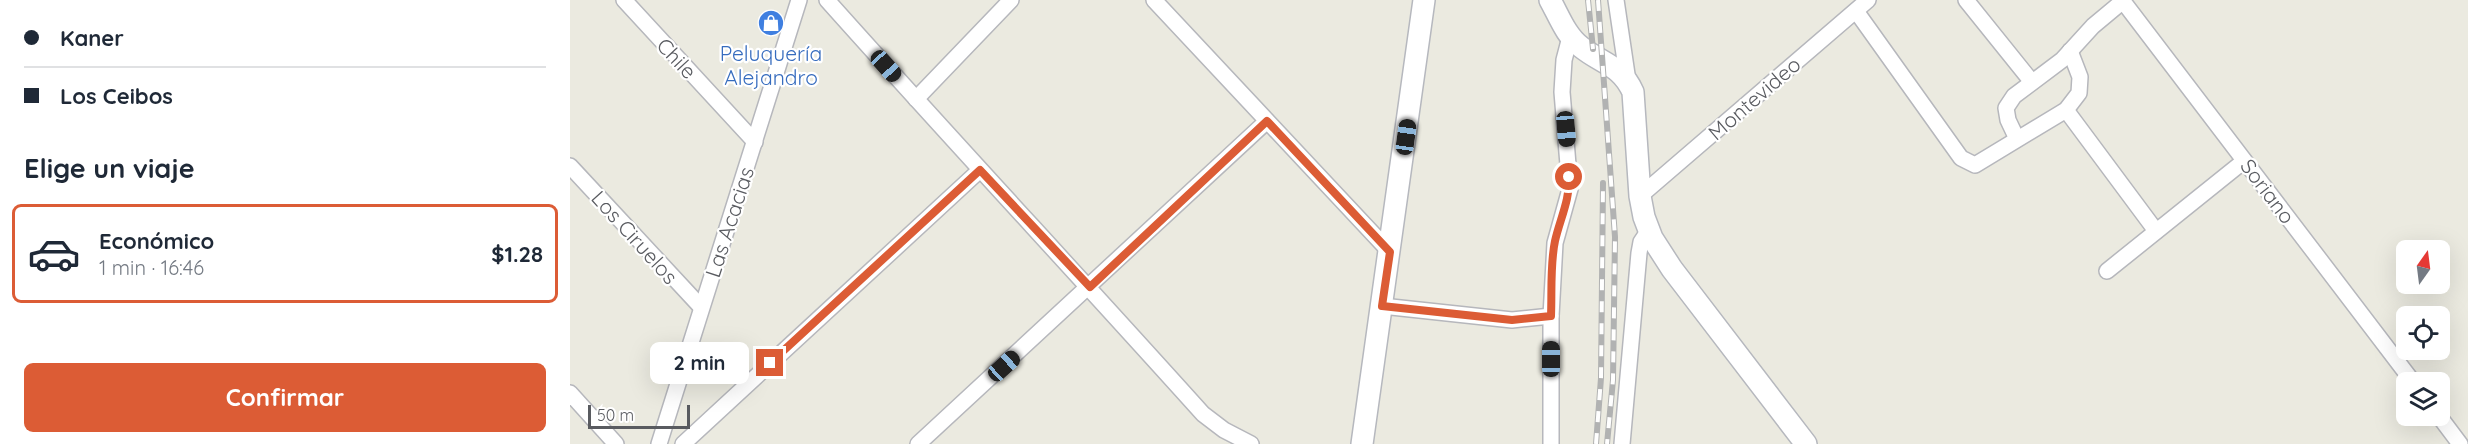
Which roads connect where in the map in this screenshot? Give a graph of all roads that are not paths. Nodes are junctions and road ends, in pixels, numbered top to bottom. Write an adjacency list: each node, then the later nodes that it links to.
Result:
1 (624, 0): 21 (street, Chile)
2 (799, 0): 21 (street, Las Acacias)
3 (827, 0): 17 (street)
4 (1011, 0): 17 (street)
5 (1154, 0): 19 (street)
6 (1424, 0): 28 (street)
7 (1550, 0): 13 (street)
8 (1616, 0): 15 (street)
9 (1868, 0): 12 (street, Montevideo)
10 (1966, 0): 16 (street)
11 (2123, 1): 14 (street); 22 (street, Soriano)
12 (1856, 11): 20 (street); 25 (street, Montevideo)
13 (1570, 37): 15 (street); 33 (street)
14 (2070, 51): 16 (street); 18 (street)
15 (1628, 81): 25 (street)
16 (2032, 82): 20 (street)
17 (916, 99): 24 (street)
18 (2066, 110): 20 (street); 27 (street)
19 (1267, 121): 28 (street); 30 (street)
20 (2017, 139)
21 (755, 142): 32 (street, Las Acacias)
22 (2244, 161): 27 (street); 34 (street, Soriano)
23 (570, 166): 32 (street, Los Ciruelos)
24 (980, 170): 30 (street); 39 (street)
25 (1640, 196): 26 (street)
26 (1648, 230): 44 (street); 45 (street)
27 (2156, 231): 29 (street)
28 (1390, 252): 31 (street)
29 (2107, 271)
30 (1090, 287): 40 (street); 41 (street)
31 (1382, 306): 33 (street); 42 (street)
32 (701, 307): 38 (street, Las Acacias)
33 (1551, 316): 43 (street)
34 (2406, 372)
35 (570, 393): 37 (street)
36 (2446, 426): 46 (street)
37 (616, 444)
38 (659, 444)
39 (683, 444)
40 (918, 444)
41 (1251, 444)
42 (1362, 444)
43 (1551, 444)
44 (1622, 444)
45 (1806, 444)
46 (2460, 444)

